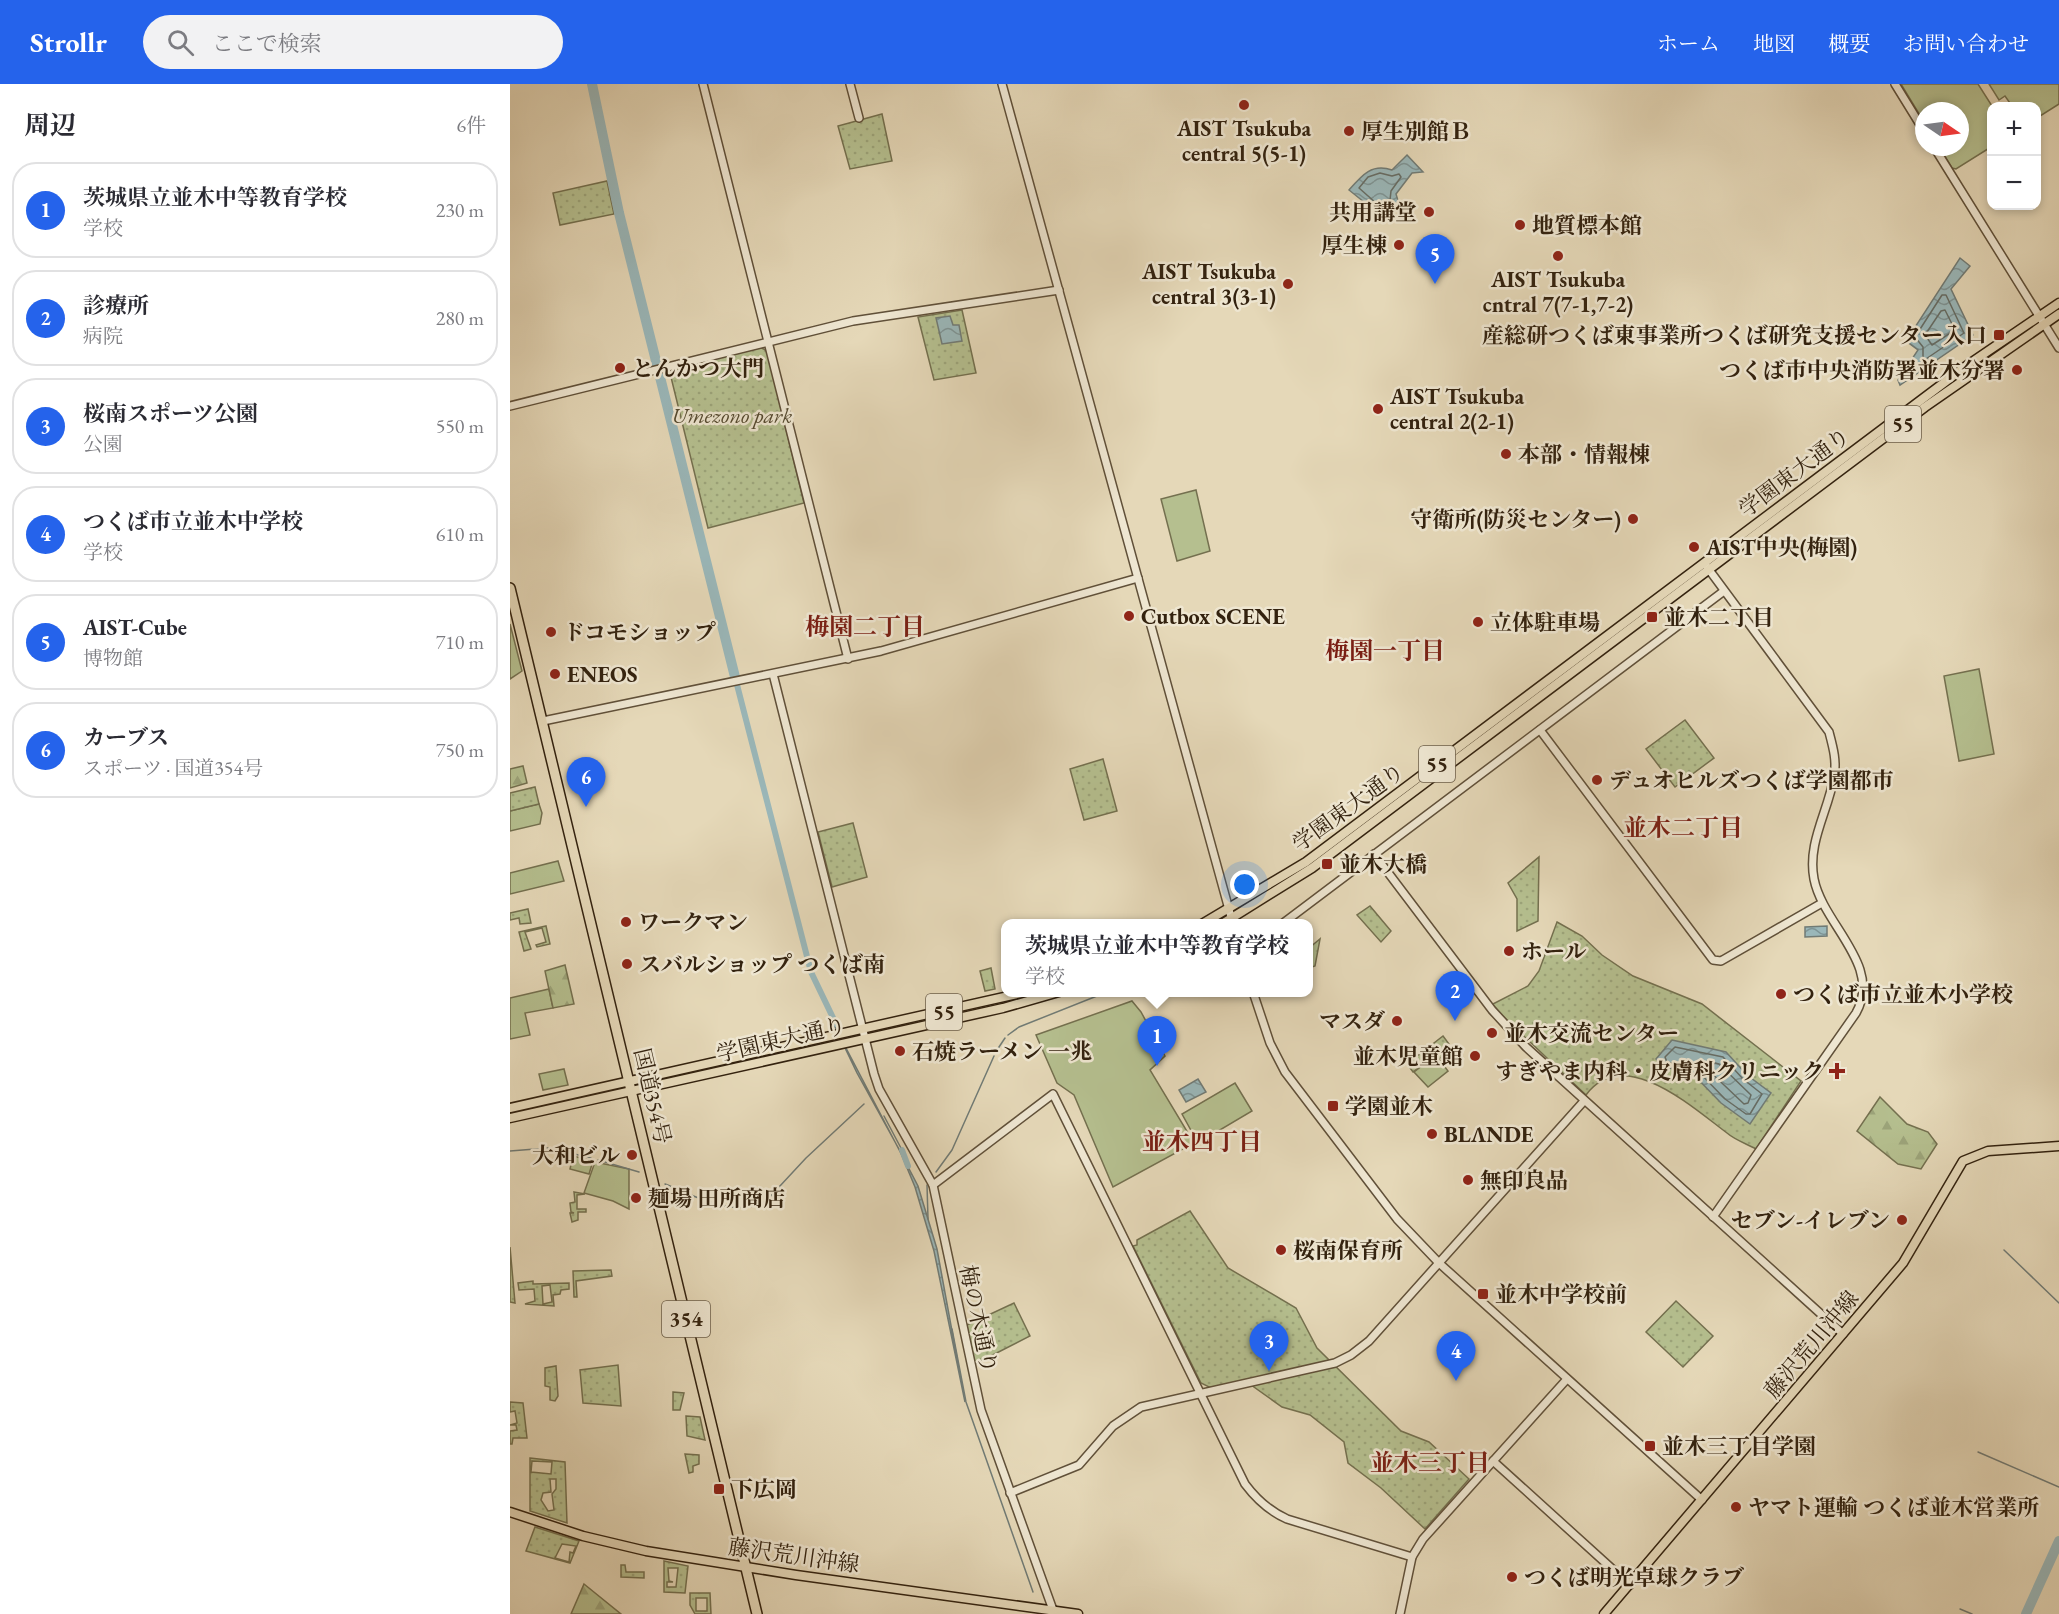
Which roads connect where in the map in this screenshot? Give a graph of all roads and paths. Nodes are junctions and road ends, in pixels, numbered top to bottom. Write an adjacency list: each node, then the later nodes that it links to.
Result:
1 (703, 84): 12 (street)
2 (850, 84): 6 (street)
3 (1002, 84): 8 (street)
4 (1895, 84): 5 (street)
5 (1915, 116)
6 (859, 118)
7 (1940, 156): 11 (street)
8 (1059, 290): 12 (street); 16 (street)
9 (2059, 303): 11 (main road, 学園東大通り / 55)
10 (2059, 314): 11 (main road, 学園東大通り / 55)
11 (2041, 320): 13 (street); 15 (main road, 学園東大通り / 55)
12 (768, 342): 14 (street); 19 (street)
13 (2059, 348)
14 (510, 406)
15 (1706, 566): 18 (street); 25 (main road, 学園東大通り / 55)
16 (1138, 578): 19 (street); 25 (street)
17 (510, 588): 21 (highway, 国道354号 / 354)
18 (1724, 591): 22 (street); 24 (street)
19 (848, 658): 20 (street)
20 (773, 674): 21 (street); 30 (street, 梅の木通り)
21 (543, 721): 31 (highway, 国道354号 / 354)
22 (1540, 730): 23 (street); 24 (street)
23 (1374, 854): 26 (street); 32 (street)
24 (1822, 903): 37 (street)
25 (1231, 917)
26 (1289, 919)
27 (1010, 997): 30 (main road, 学園東大通り / 55)
28 (1040, 997): 30 (main road, 学園東大通り / 55)
29 (1254, 997): 38 (street)
30 (864, 1034): 31 (main road, 学園東大通り / 55); 36 (street, 梅の木通り)
31 (631, 1086): 33 (main road, 学園東大通り / 55); 34 (main road, 学園東大通り / 55); 47 (highway, 国道354号 / 354)
32 (1584, 1101): 37 (street); 38 (street)
33 (510, 1108)
34 (510, 1118)
35 (2059, 1146): 39 (main road, 藤沢荒川沖線)
36 (933, 1185): 41 (street); 43 (street, 梅の木通り)
37 (1713, 1217): 39 (street)
38 (1439, 1263): 40 (street); 41 (street)
39 (1843, 1334): 44 (main road, 藤沢荒川沖線)
40 (1567, 1379): 42 (street); 44 (street)
41 (1201, 1393): 43 (street); 46 (street)
42 (1493, 1461): 46 (street); 48 (street)
43 (1010, 1493): 49 (street, 梅の木通り)
44 (1701, 1500): 48 (main road, 藤沢荒川沖線)
45 (510, 1512): 47 (main road, 藤沢荒川沖線)
46 (1412, 1557): 52 (street)
47 (745, 1567): 49 (main road, 藤沢荒川沖線); 50 (highway, 国道354号 / 354)
48 (1630, 1585): 53 (main road, 藤沢荒川沖線)
49 (1053, 1610): 51 (main road, 藤沢荒川沖線)
50 (757, 1614)
51 (1078, 1614)
52 (1400, 1614)
53 (1605, 1614)

